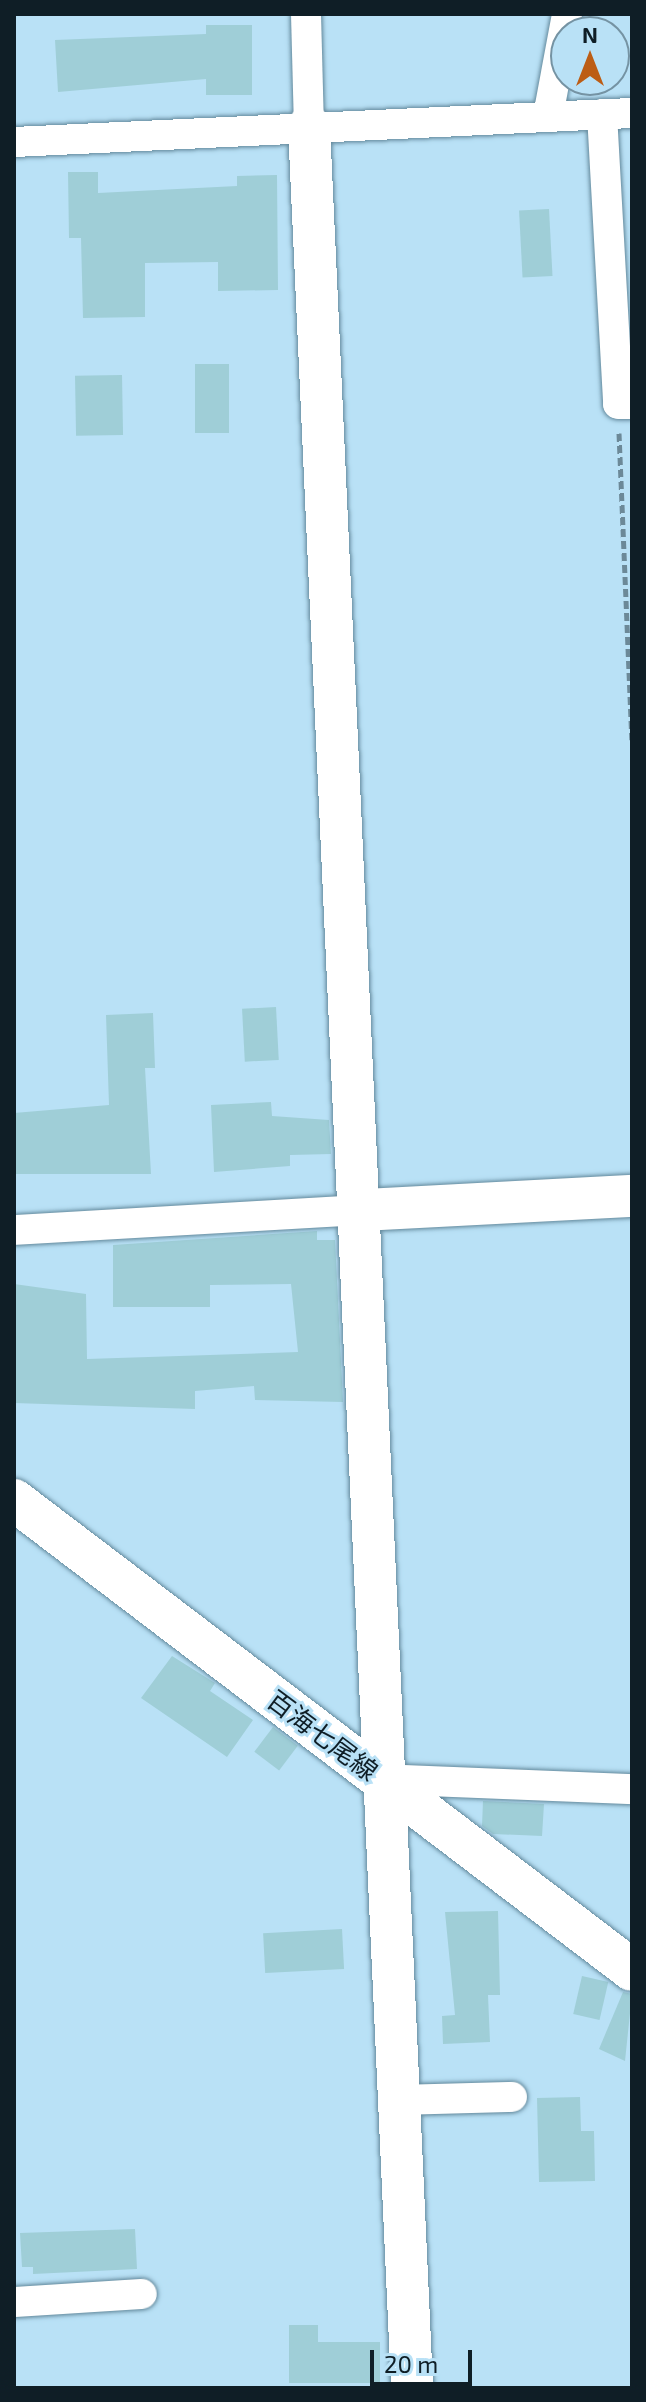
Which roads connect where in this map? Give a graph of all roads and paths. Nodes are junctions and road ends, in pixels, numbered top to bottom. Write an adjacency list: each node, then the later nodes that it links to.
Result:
1 (306, 14): 6 (street)
2 (553, 96): 5 (street)
3 (632, 113): 4 (street)
4 (602, 114): 5 (street); 8 (street)
5 (548, 116): 6 (street)
6 (309, 126): 7 (street); 11 (street)
7 (14, 142)
8 (625, 404): 9 (path)
9 (632, 740)
10 (632, 1196): 11 (street)
11 (363, 1210): 12 (street); 14 (street)
12 (14, 1230)
13 (14, 1500): 14 (street, 百海七尾線)
14 (381, 1779): 15 (street); 16 (street, 百海七尾線); 18 (street)
15 (632, 1789)
16 (632, 1970)
17 (512, 2097): 18 (street)
18 (394, 2100): 21 (street)
19 (142, 2294): 20 (street)
20 (14, 2302)
21 (412, 2388)

